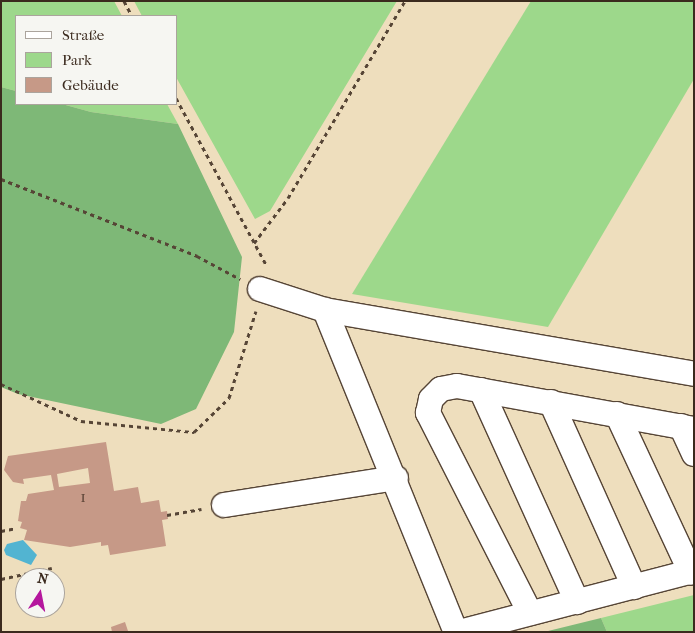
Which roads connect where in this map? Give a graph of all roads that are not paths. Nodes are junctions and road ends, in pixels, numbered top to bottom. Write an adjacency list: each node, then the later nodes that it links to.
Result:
1 (260, 289): 2 (street)
2 (326, 310): 3 (street); 9 (street)
3 (694, 374)
4 (481, 390): 5 (street); 13 (street); 14 (street)
5 (551, 402): 6 (street); 12 (street)
6 (617, 414): 7 (street); 11 (street)
7 (688, 428): 8 (street)
8 (694, 454)
9 (396, 478): 10 (street); 15 (street)
10 (224, 505)
11 (693, 572): 12 (street)
12 (634, 587): 13 (street)
13 (577, 602): 14 (street)
14 (530, 613): 15 (street)
15 (457, 632)

